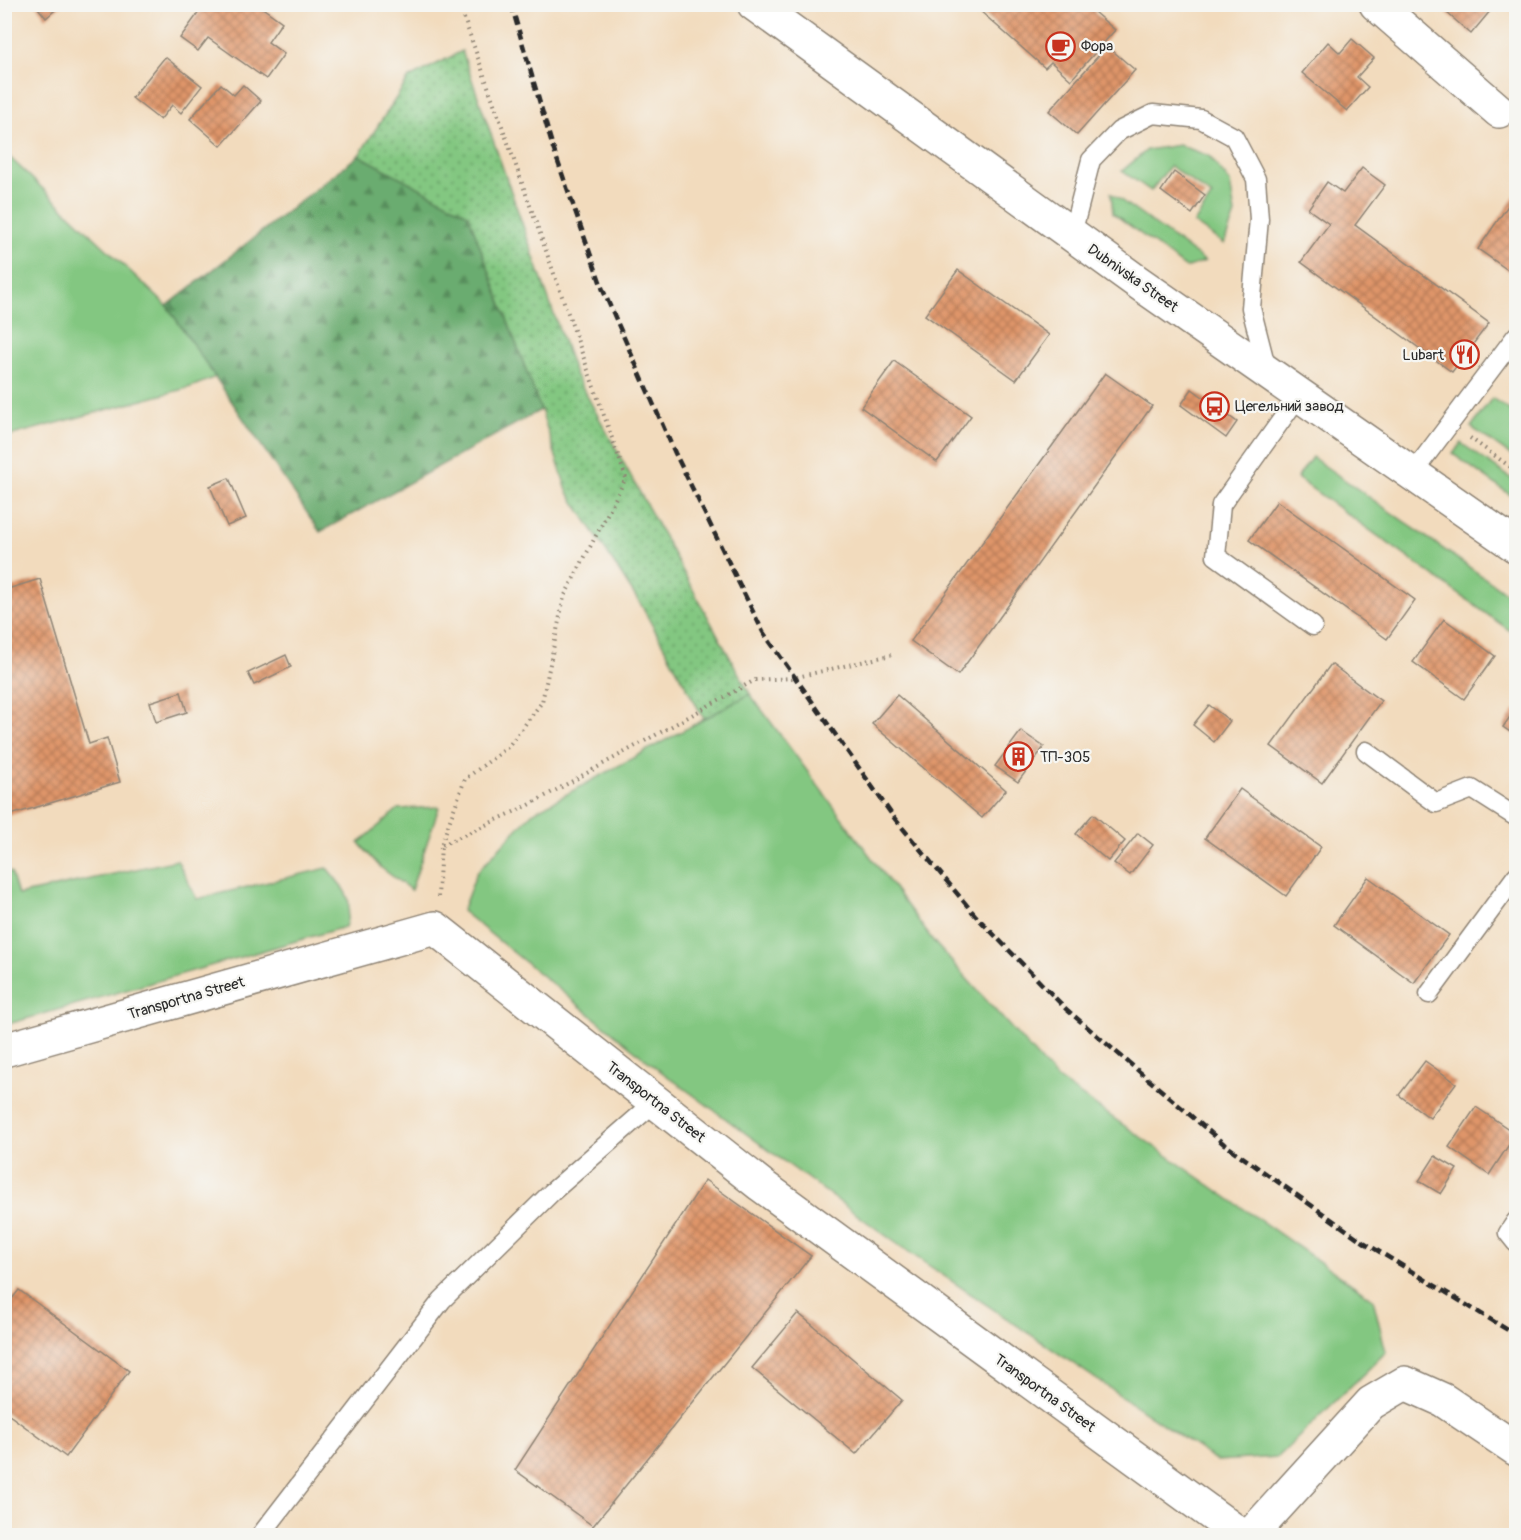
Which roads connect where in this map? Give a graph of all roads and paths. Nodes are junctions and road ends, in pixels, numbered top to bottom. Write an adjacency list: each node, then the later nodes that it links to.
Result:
1 (459, 4): 17 (path)
2 (1376, 4): 4 (street)
3 (761, 7): 5 (street, Dubnivska Street)
4 (1499, 111)
5 (1072, 234): 7 (street, Dubnivska Street); 7 (lane)
6 (1516, 336): 9 (lane)
7 (1267, 372): 8 (street, Dubnivska Street)
8 (1300, 394): 11 (street, Dubnivska Street); 13 (lane)
9 (1450, 424): 10 (path); 11 (lane)
10 (1516, 471)
11 (1412, 474): 12 (street, Dubnivska Street)
12 (1516, 546)
13 (1313, 626)
14 (891, 655): 17 (path)
15 (1366, 751): 16 (lane)
16 (1516, 817)
17 (441, 845): 19 (path)
18 (1516, 876): 20 (lane)
19 (435, 927): 21 (street, Transportna Street); 22 (street, Transportna Street)
20 (1429, 994)
21 (4, 1050)
22 (655, 1102): 26 (lane); 27 (street, Transportna Street)
23 (1516, 1221): 24 (lane)
24 (1516, 1243)
25 (1516, 1449): 28 (street)
26 (260, 1536)
27 (1242, 1536)
28 (1250, 1536)

